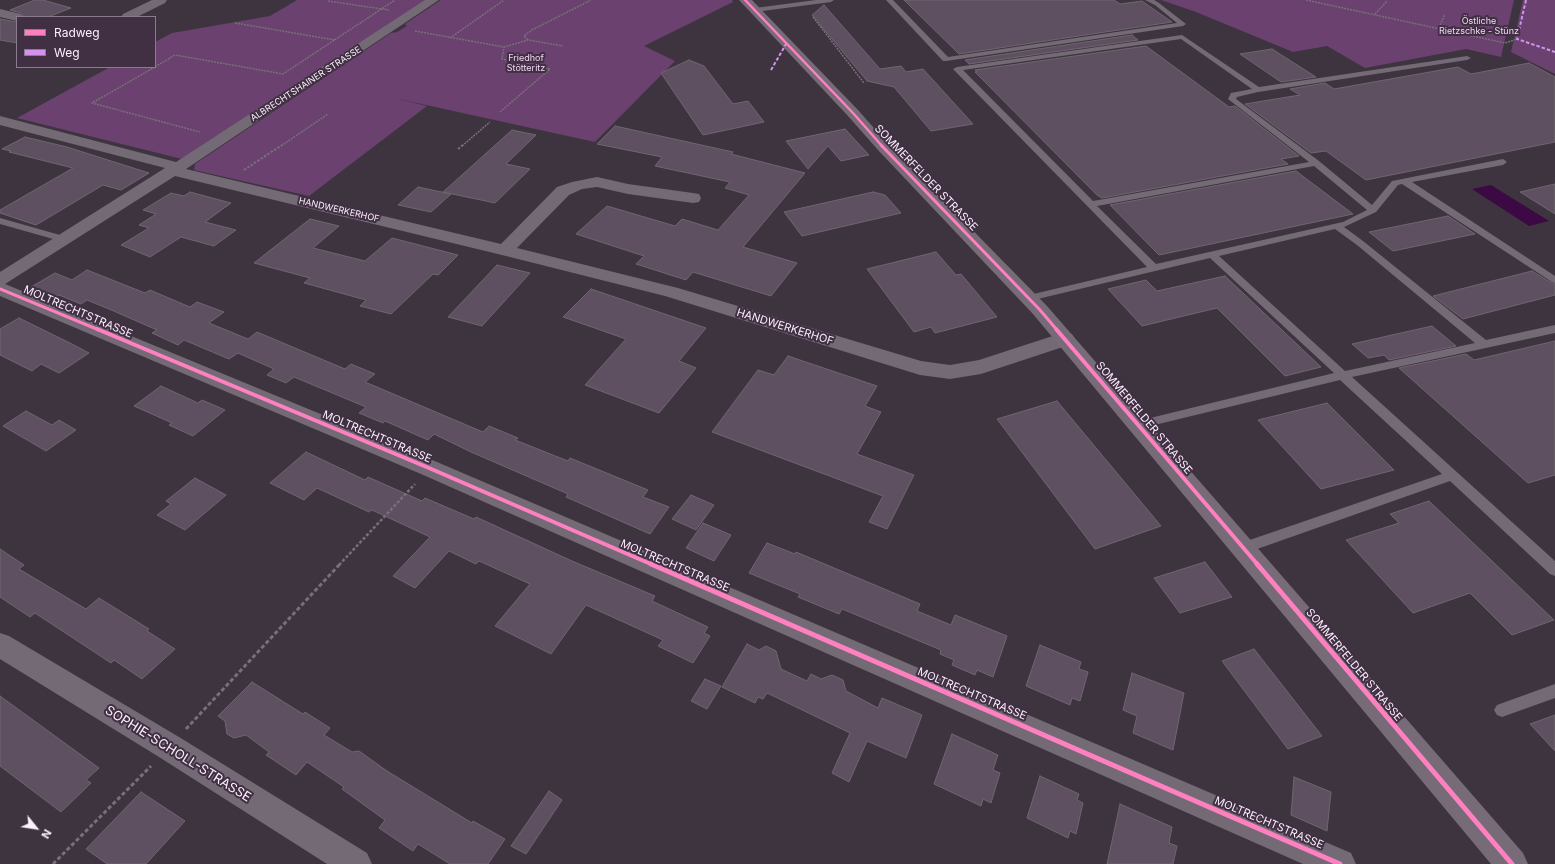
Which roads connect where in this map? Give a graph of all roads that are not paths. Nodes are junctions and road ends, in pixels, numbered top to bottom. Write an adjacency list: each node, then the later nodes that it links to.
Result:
1 (161, 0): 8 (street)
2 (433, 0): 15 (street, ALBRECHTSHAINER STRASSE)
3 (831, 0): 6 (lane)
4 (889, 0): 5 (lane)
5 (1148, 0)
6 (750, 5): 29 (main road, SOMMERFELDER STRASSE)
7 (0, 12): 9 (street)
8 (129, 16)
9 (16, 18)
10 (1467, 58): 11 (lane)
11 (1258, 90): 14 (lane); 18 (lane)
12 (0, 120): 15 (street)
13 (1503, 162): 16 (lane)
14 (1316, 163): 18 (lane); 19 (lane)
15 (175, 169): 22 (street, ALBRECHTSHAINER STRASSE); 23 (street, HANDWERKERHOF)
16 (1405, 182): 19 (lane); 27 (lane)
17 (693, 198): 23 (street)
18 (1092, 204): 25 (lane)
19 (1373, 210): 21 (lane)
20 (0, 221): 22 (lane)
21 (1336, 226): 24 (lane); 32 (lane)
22 (64, 239): 26 (street, ALBRECHTSHAINER STRASSE)
23 (505, 250): 31 (street, HANDWERKERHOF)
24 (1212, 254): 25 (lane); 33 (lane)
25 (1154, 268): 29 (lane)
26 (0, 280)
27 (1555, 281)
28 (0, 289): 42 (street, MOLTRECHTSTRASSE)
29 (1029, 298): 31 (main road, SOMMERFELDER STRASSE)
30 (1555, 328): 32 (lane)
31 (1065, 339): 34 (main road, SOMMERFELDER STRASSE)
32 (1484, 344): 33 (lane)
33 (1343, 375): 34 (lane); 35 (lane)
34 (1138, 425): 36 (main road, SOMMERFELDER STRASSE)
35 (1452, 475): 36 (lane); 37 (lane)
36 (1243, 548): 43 (main road, SOMMERFELDER STRASSE)
37 (1555, 570)
38 (0, 645): 41 (street, SOPHIE-SCHOLL-STRASSE)
39 (1555, 691): 40 (lane)
40 (1502, 710)
41 (356, 864)
42 (1340, 864)
43 (1512, 864)

